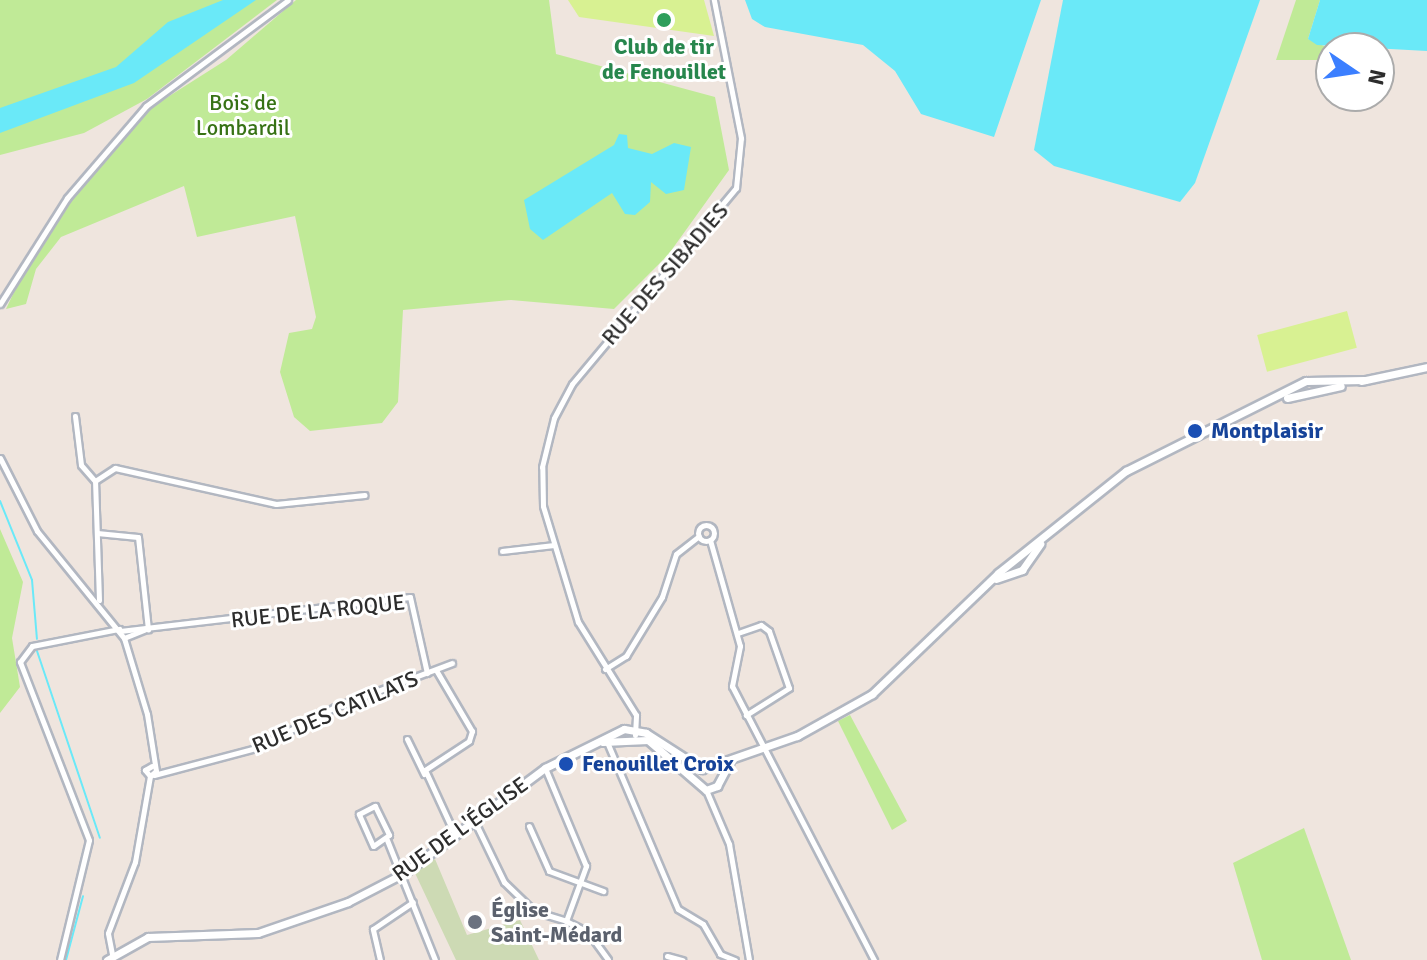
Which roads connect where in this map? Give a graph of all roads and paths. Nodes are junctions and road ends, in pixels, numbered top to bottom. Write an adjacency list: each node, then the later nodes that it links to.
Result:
1 (288, 0): 3 (street)
2 (714, 0): 12 (street, RUE DES SIBADIES)
3 (0, 304)
4 (1427, 367): 29 (main road)
5 (75, 416): 7 (street)
6 (0, 458): 14 (street)
7 (95, 481): 8 (street); 9 (street)
8 (365, 495)
9 (97, 533): 14 (street); 16 (street)
10 (699, 536): 11 (street); 11 (street); 23 (street)
11 (710, 540): 19 (street)
12 (554, 545): 13 (street); 23 (street, RUE DES SIBADIES)
13 (502, 551)
14 (99, 600): 15 (street)
15 (115, 621): 17 (street); 18 (street)
16 (148, 629): 17 (street, RUE DE LA ROQUE); 20 (street, RUE DE LA ROQUE); 24 (street, RUE DE LA ROQUE)
17 (120, 630): 18 (street, RUE DE LA ROQUE); 20 (street)
18 (101, 633): 50 (street, RUE DE LA ROQUE)
19 (738, 633): 25 (street); 25 (street)
20 (124, 638): 33 (street)
21 (452, 663): 22 (street, RUE DES CATILATS)
22 (436, 669): 24 (street, RUE DES CATILATS); 34 (street)
23 (605, 669): 26 (street, RUE DES SIBADIES)
24 (427, 673): 33 (street, RUE DES CATILATS)
25 (746, 715): 29 (street)
26 (635, 731): 28 (main road, RUE DE L'ÉGLISE); 32 (main road); 36 (main road)
27 (407, 739): 34 (street)
28 (606, 741): 31 (main road, RUE DE L'ÉGLISE); 55 (street)
29 (762, 750): 30 (main road); 57 (street)
30 (731, 760): 32 (main road); 35 (main road)
31 (545, 768): 39 (main road, RUE DE L'ÉGLISE); 44 (street)
32 (707, 768): 35 (main road); 36 (main road)
33 (153, 771): 49 (street)
34 (425, 775): 41 (street)
35 (719, 781): 37 (main road); 38 (street)
36 (698, 782): 37 (main road)
37 (706, 790): 38 (street)
38 (716, 805): 56 (street)
39 (474, 820): 41 (main road, RUE DE L'ÉGLISE); 47 (street)
40 (529, 826): 44 (street)
41 (455, 835): 43 (main road, RUE DE L'ÉGLISE)
42 (387, 840): 42 (street); 43 (street)
43 (404, 873): 46 (street); 49 (main road, RUE DE L'ÉGLISE)
44 (580, 883): 45 (street); 47 (street)
45 (603, 891)
46 (413, 902): 51 (street); 52 (street)
47 (566, 921): 53 (street)
48 (667, 956): 54 (street)
49 (109, 957)
50 (60, 960)
51 (380, 960)
52 (435, 960)
53 (608, 960)
54 (682, 960)
55 (735, 960)
56 (748, 960)
57 (874, 960)

